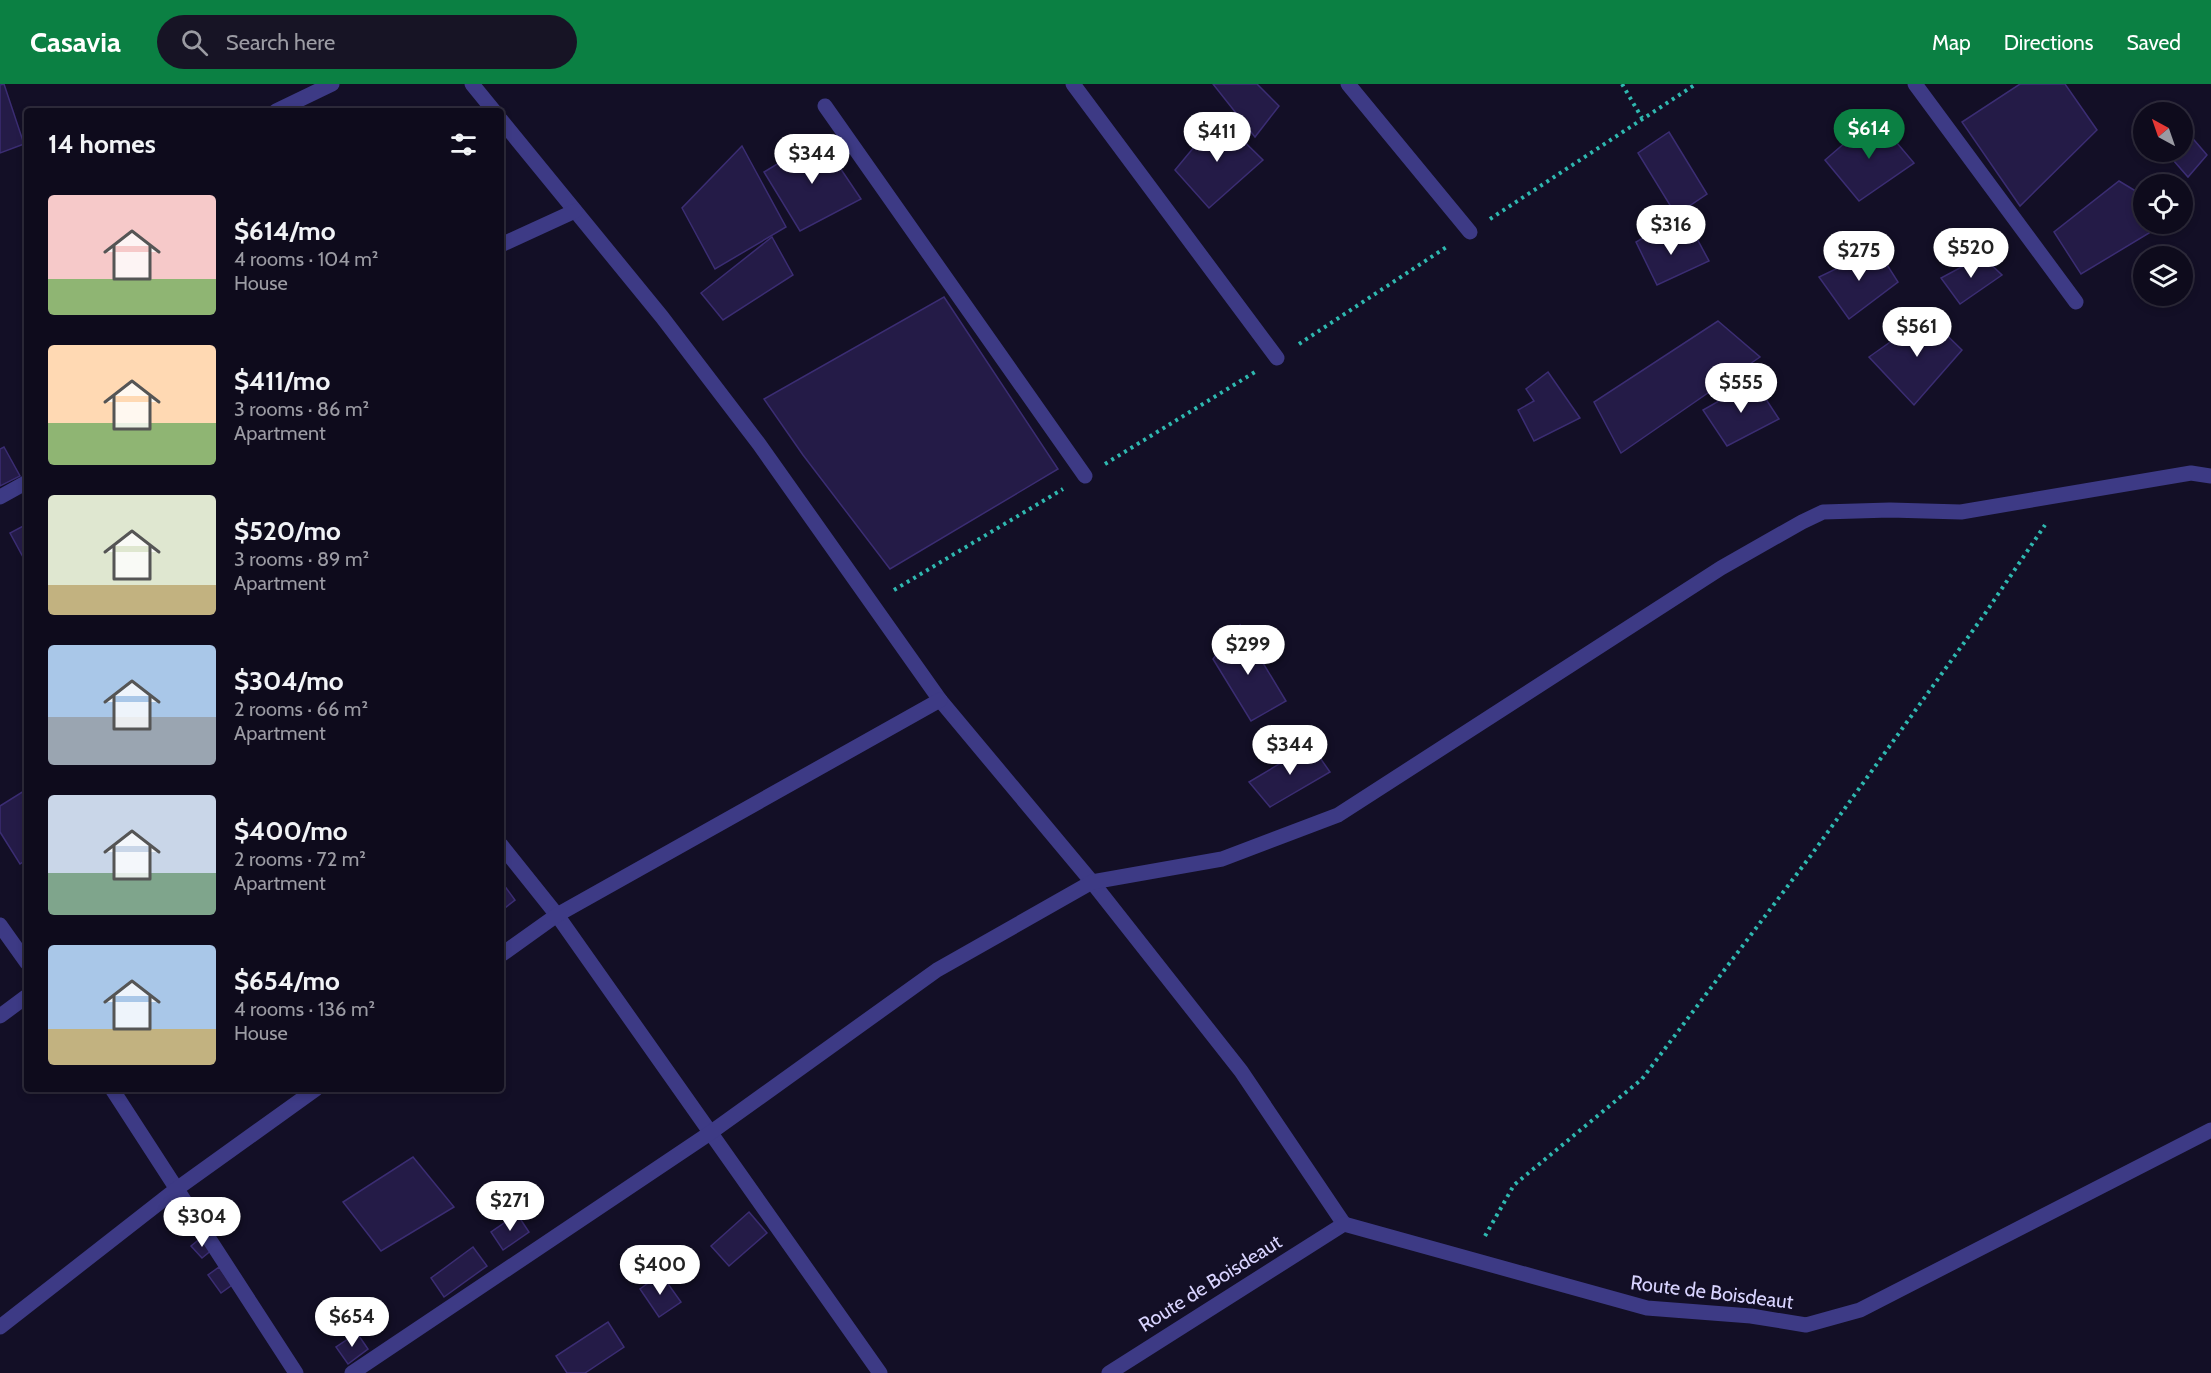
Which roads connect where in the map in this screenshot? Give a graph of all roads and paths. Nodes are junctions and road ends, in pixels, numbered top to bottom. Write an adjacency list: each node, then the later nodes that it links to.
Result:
1 (332, 84): 8 (street)
2 (472, 84): 9 (street)
3 (1073, 84): 16 (street)
4 (1348, 84): 13 (street)
5 (1622, 84): 10 (path)
6 (1915, 84): 15 (street)
7 (825, 106): 17 (street)
8 (282, 108)
9 (492, 108)
10 (1642, 118)
11 (504, 124): 12 (street)
12 (575, 211): 14 (street); 22 (street)
13 (1470, 232)
14 (504, 244)
15 (2076, 302)
16 (1277, 358)
17 (1085, 476)
18 (2211, 476): 20 (street)
19 (24, 484): 21 (street)
20 (2065, 494): 24 (street); 37 (path)
21 (0, 497)
22 (940, 700): 24 (street); 25 (street)
23 (504, 848): 25 (street)
24 (1092, 882): 34 (street); 36 (street)
25 (556, 915): 27 (street); 34 (street)
26 (0, 925): 28 (street)
27 (504, 954)
28 (24, 959)
29 (24, 998): 30 (street)
30 (0, 1016)
31 (114, 1092): 35 (street)
32 (312, 1092): 35 (street)
33 (2211, 1130): 37 (street, Route de Boisdeaut)
34 (710, 1133): 40 (street); 41 (street)
35 (178, 1188): 38 (street); 39 (street)
36 (1344, 1224): 37 (street, Route de Boisdeaut); 42 (street, Route de Boisdeaut)
37 (1472, 1260)
38 (0, 1327)
39 (296, 1373)
40 (352, 1373)
41 (880, 1373)
42 (1108, 1373)

